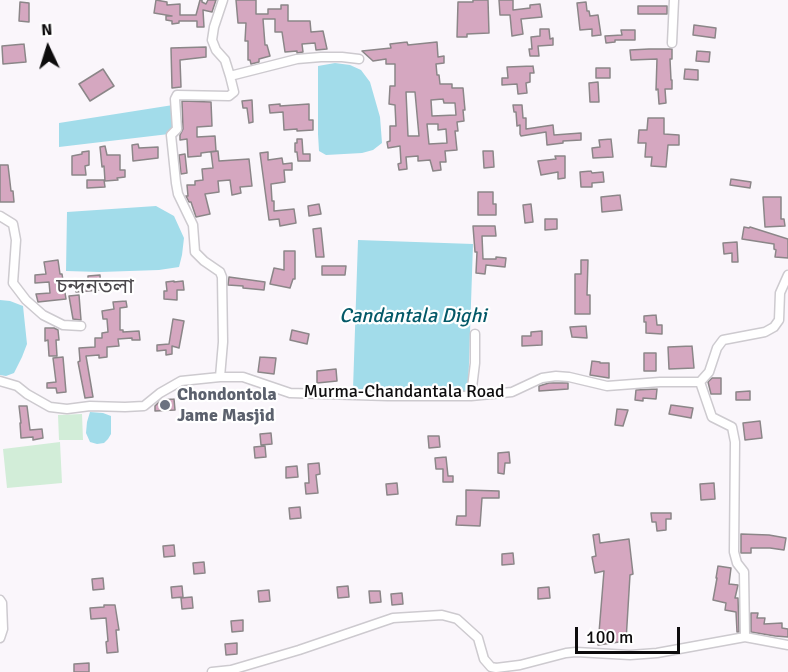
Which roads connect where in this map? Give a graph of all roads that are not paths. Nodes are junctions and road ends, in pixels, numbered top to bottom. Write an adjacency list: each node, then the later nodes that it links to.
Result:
1 (223, 0): 5 (street)
2 (674, 0): 3 (street)
3 (672, 43)
4 (358, 59): 5 (street)
5 (230, 76): 10 (street)
6 (0, 216): 8 (street)
7 (788, 275): 12 (street)
8 (81, 326)
9 (475, 334): 13 (street)
10 (220, 376): 11 (street, Murma-Chandantala Road); 13 (street, Murma-Chandantala Road)
11 (0, 381)
12 (700, 382): 13 (street, Murma-Chandantala Road); 16 (street)
13 (471, 396)
14 (0, 600): 15 (street)
15 (0, 638)
16 (745, 638): 17 (street); 18 (street)
17 (788, 645)
18 (212, 672)

